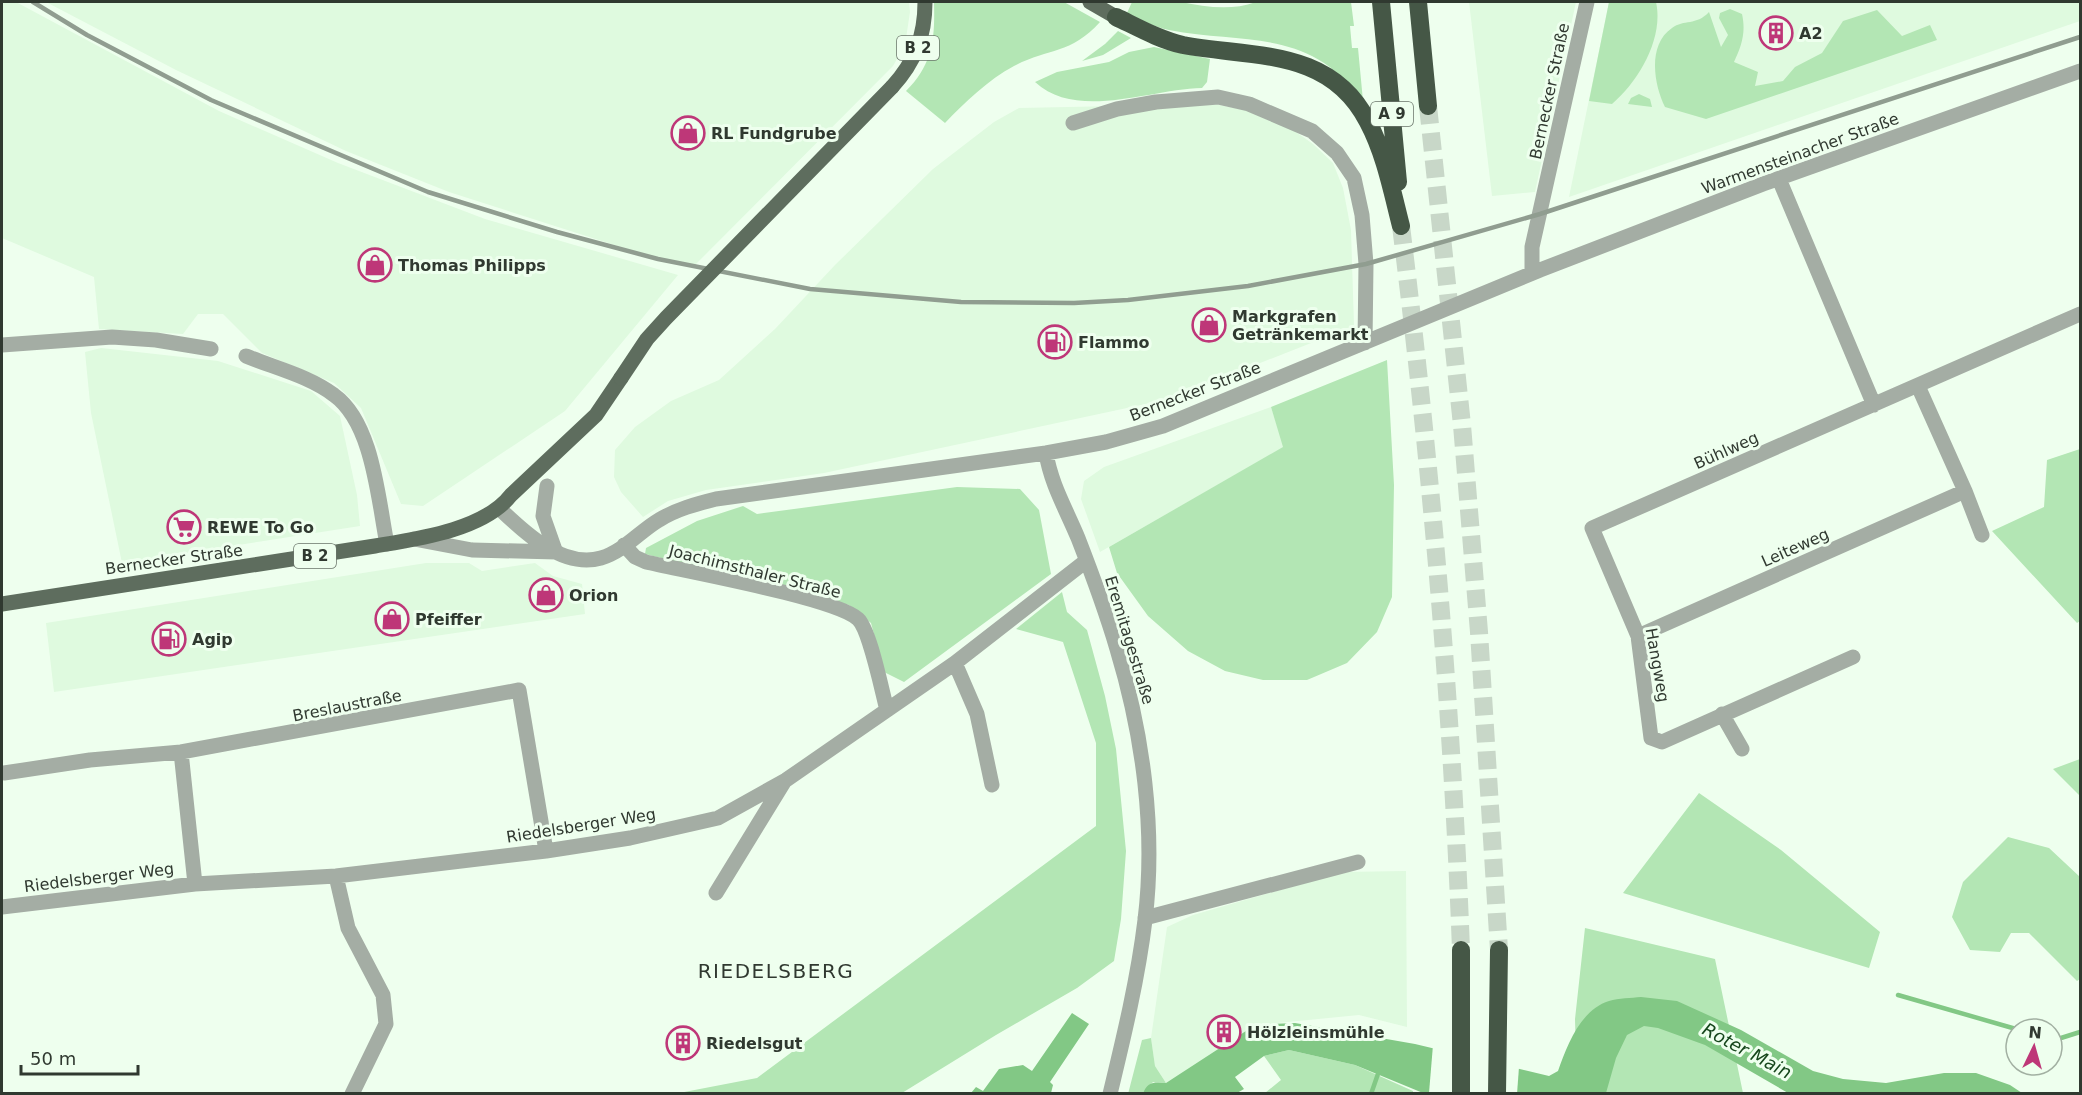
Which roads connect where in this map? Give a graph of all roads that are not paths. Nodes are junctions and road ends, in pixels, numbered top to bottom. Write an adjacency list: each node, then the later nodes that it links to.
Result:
1 (925, 2): 22 (main road, B 2, bridge)
2 (1090, 2): 6 (main road)
3 (1381, 2): 6 (highway, A 9)
4 (1418, 2): 8 (highway, A 9)
5 (1587, 2): 11 (street, Bernecker Straße)
6 (1116, 17)
7 (2080, 70): 10 (street, Warmensteinacher Straße)
8 (1428, 105)
9 (1073, 123): 13 (street)
10 (1779, 179): 11 (street, Warmensteinacher Straße); 18 (street)
11 (1532, 273): 13 (street, Bernecker Straße)
12 (2080, 314): 17 (street, Bühlweg)
13 (1365, 343): 19 (street, Bernecker Straße)
14 (2, 345): 15 (street)
15 (212, 349)
16 (246, 356): 26 (street)
17 (1918, 386): 18 (street, Bühlweg); 21 (street)
18 (1874, 405): 23 (street, Bühlweg)
19 (1046, 453): 27 (street, Bernecker Straße); 29 (street, Eremitagestraße)
20 (547, 486): 28 (street)
21 (1965, 490): 24 (street); 31 (street, Leiteweg)
22 (501, 509): 25 (main road, B 2); 28 (street, Bernecker Straße)
23 (1592, 528): 31 (street, Hangweg)
24 (1982, 535)
25 (414, 539): 26 (main road, B 2); 28 (street)
26 (387, 544): 30 (main road, Bernecker Straße / B 2)
27 (624, 545): 28 (street, Bernecker Straße); 34 (street, Joachimsthaler Straße)
28 (557, 552)
29 (1086, 561): 33 (street, Riedelsberger Weg); 47 (street, Eremitagestraße)
30 (2, 602)
31 (1638, 636): 35 (street, Hangweg)
32 (1853, 657): 35 (street, Hangweg)
33 (956, 663): 34 (street, Riedelsberger Weg); 40 (street)
34 (887, 710): 39 (street, Riedelsberger Weg)
35 (1722, 714): 36 (street)
36 (1742, 749)
37 (181, 752): 38 (street, Breslaustraße); 41 (street, Breslaustraße); 44 (street)
38 (4, 773)
39 (786, 780): 41 (street, Riedelsberger Weg); 45 (street)
40 (992, 785)
41 (546, 850): 43 (street, Riedelsberger Weg)
42 (1358, 862): 47 (street)
43 (336, 876): 44 (street, Riedelsberger Weg); 50 (street)
44 (195, 884): 46 (street, Riedelsberger Weg)
45 (716, 893)
46 (2, 907)
47 (1145, 918): 51 (street, Eremitagestraße)
48 (1461, 950): 52 (highway)
49 (1499, 950): 53 (highway)
50 (352, 1094)
51 (1110, 1094)
52 (1461, 1094)
53 (1497, 1094)

